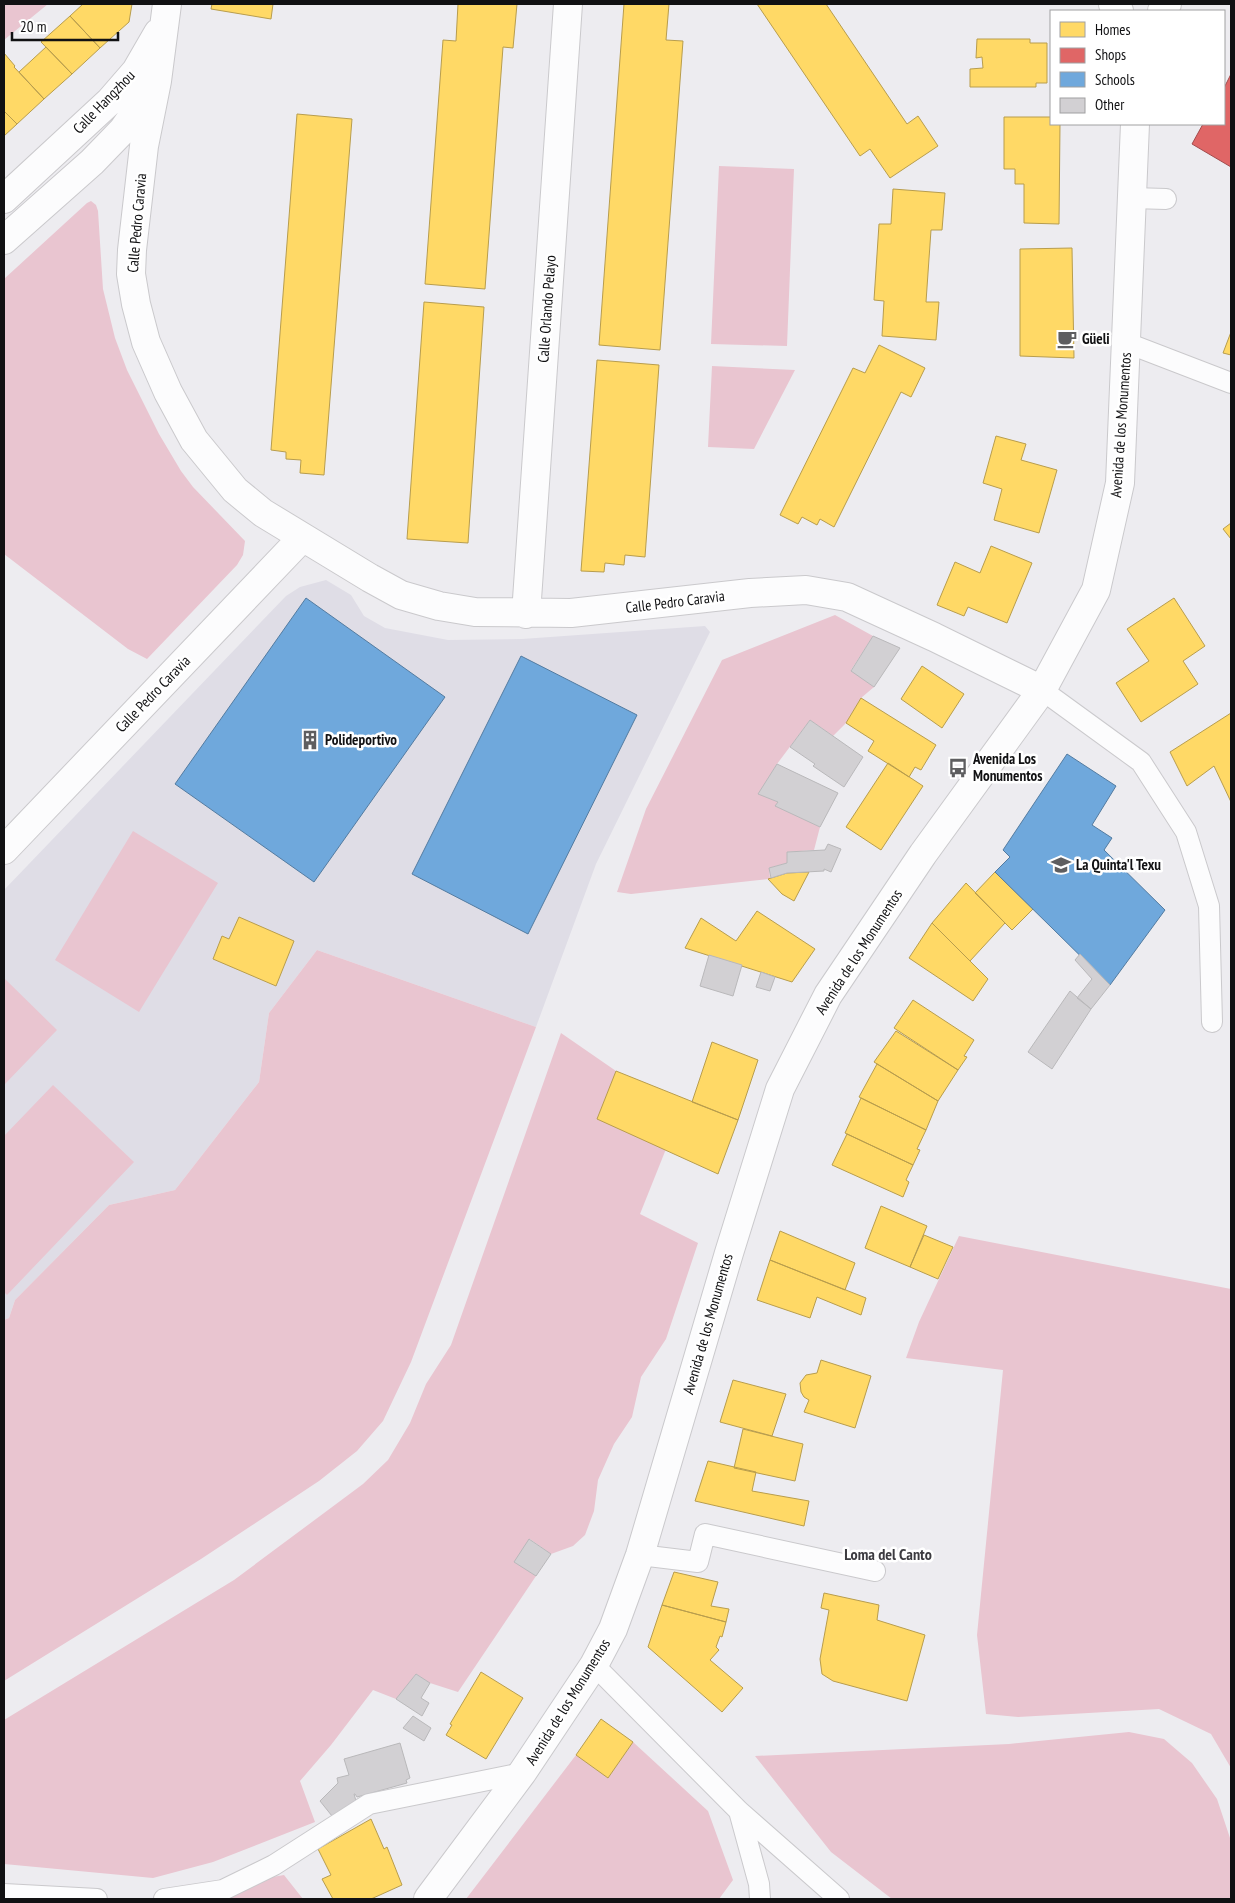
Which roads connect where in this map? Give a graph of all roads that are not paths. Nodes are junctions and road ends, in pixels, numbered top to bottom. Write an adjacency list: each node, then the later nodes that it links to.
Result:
1 (568, 4): 15 (street, Calle Orlando Pelayo)
2 (165, 13): 3 (street, Calle Hangzhou); 4 (street, Calle Hangzhou)
3 (157, 81): 6 (street, Calle Hangzhou); 7 (street, Calle Pedro Caravia)
4 (96, 114): 6 (street); 9 (street, Calle Hangzhou)
5 (1136, 125): 8 (street, Avenida de los Monumentos)
6 (123, 130): 7 (street); 11 (street, Calle Hangzhou)
7 (144, 146): 14 (street, Calle Pedro Caravia)
8 (1132, 198): 10 (lane); 12 (street, Avenida de los Monumentos)
9 (4, 199)
10 (1166, 199)
11 (4, 240)
12 (1127, 343): 13 (lane); 16 (street, Avenida de los Monumentos)
13 (1231, 383)
14 (302, 538): 15 (street, Calle Pedro Caravia); 17 (street, Calle Pedro Caravia)
15 (526, 614): 16 (street, Calle Pedro Caravia)
16 (1042, 690): 18 (lane); 19 (street, Avenida de los Monumentos)
17 (4, 850)
18 (1212, 1022)
19 (640, 1555): 20 (lane); 21 (street, Avenida de los Monumentos)
20 (875, 1571)
21 (594, 1665): 22 (street, Avenida de los Monumentos); 23 (lane)
22 (522, 1773): 26 (lane); 27 (street, Avenida de los Monumentos)
23 (738, 1811): 28 (lane); 29 (lane)
24 (4, 1894): 25 (lane)
25 (97, 1899)
26 (164, 1899)
27 (428, 1899)
28 (760, 1899)
29 (839, 1899)

